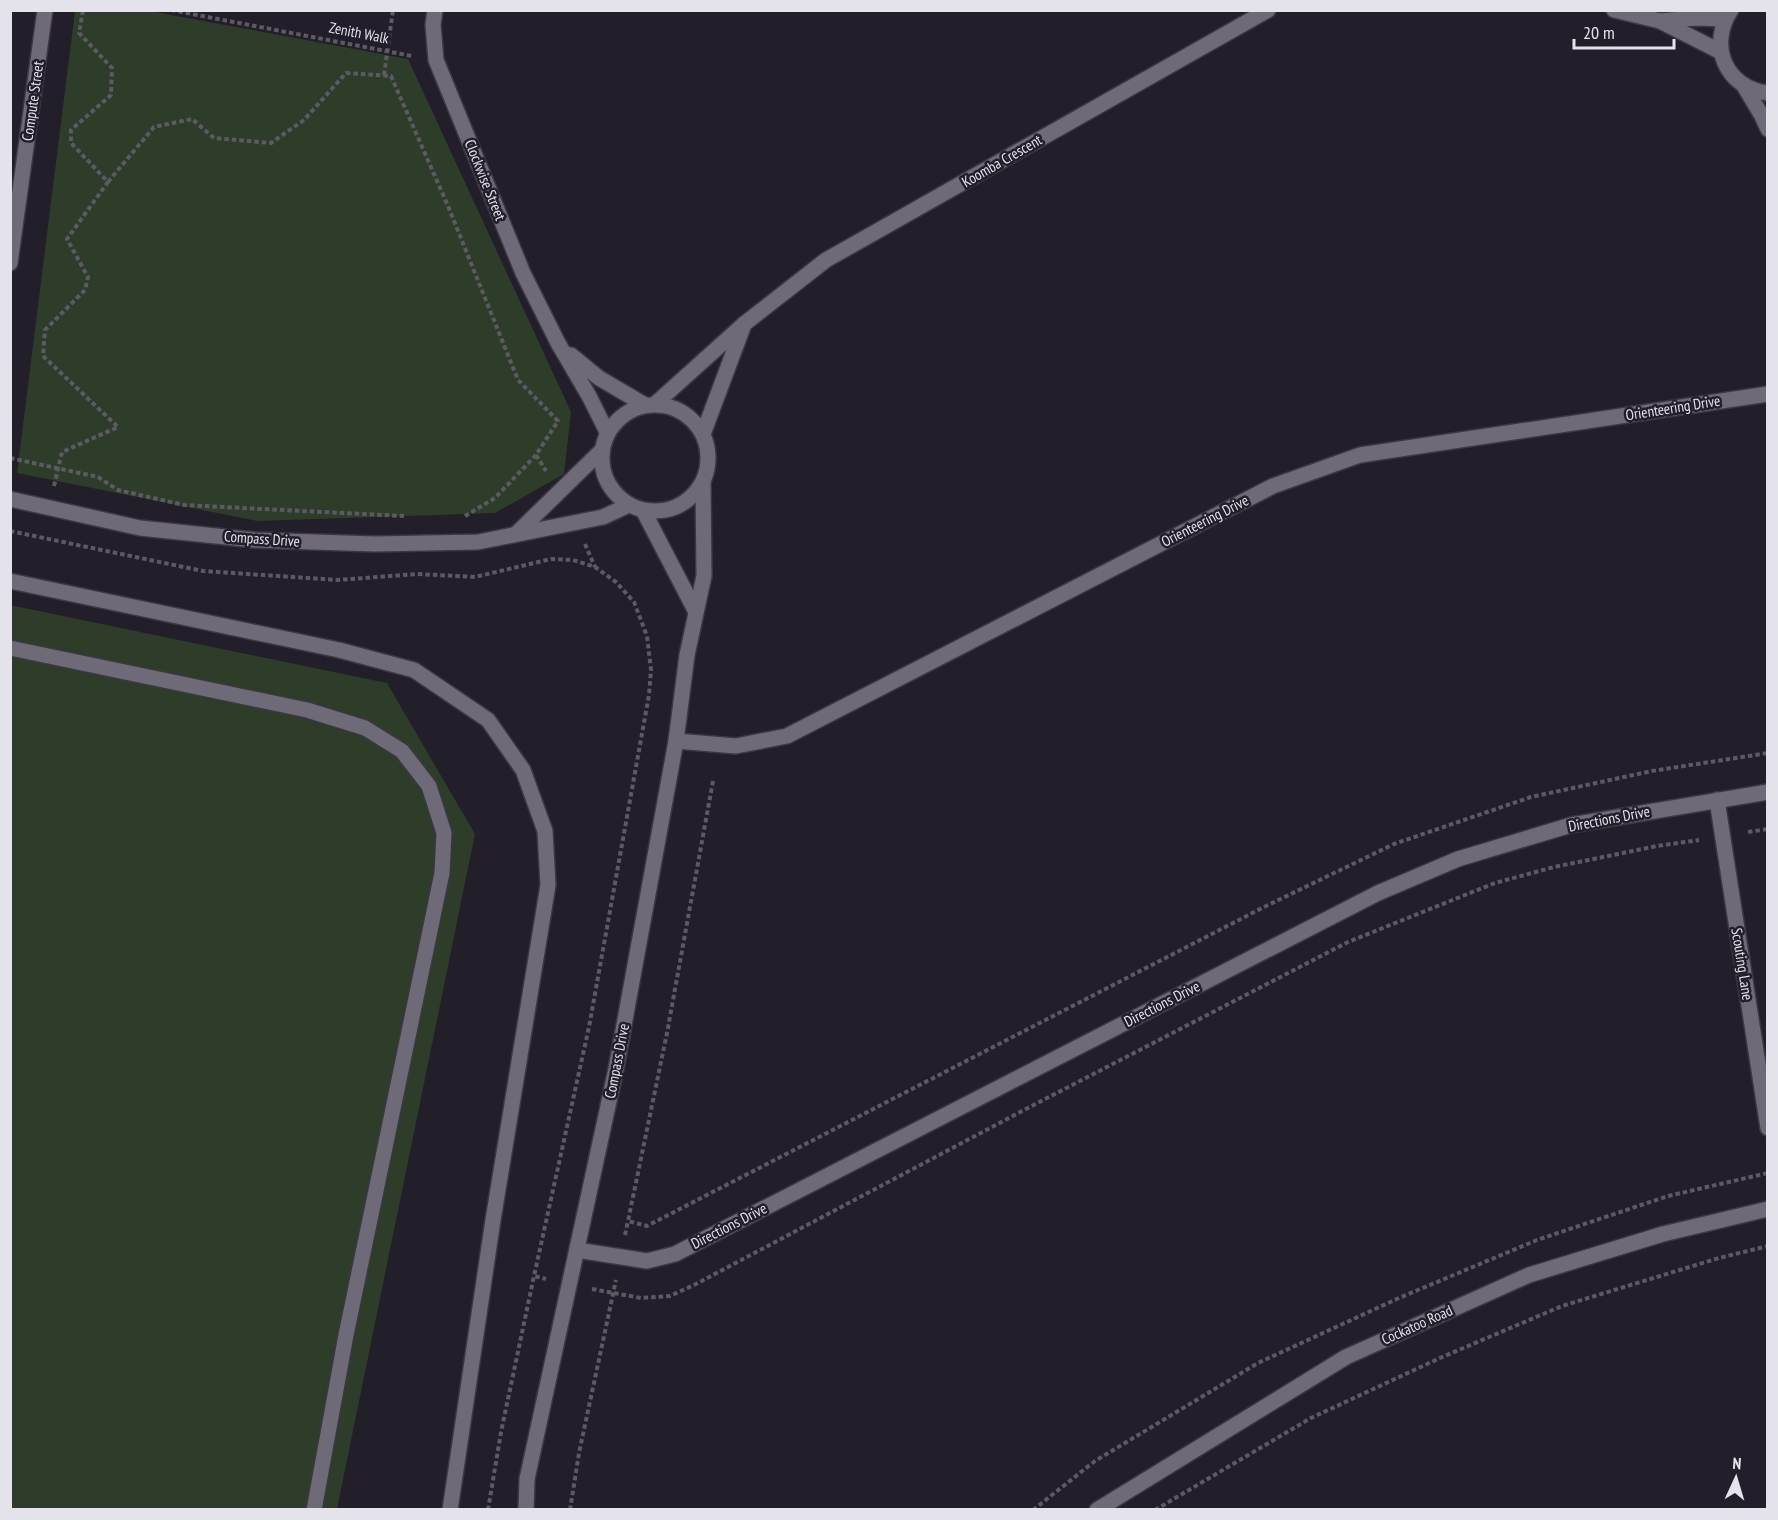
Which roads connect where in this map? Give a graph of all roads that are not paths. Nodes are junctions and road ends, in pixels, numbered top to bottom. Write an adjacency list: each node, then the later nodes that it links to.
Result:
1 (45, 10): 11 (street, Compute Street)
2 (435, 10): 13 (street, Clockwise Street)
3 (1268, 10): 12 (street, Koomba Crescent)
4 (1614, 10): 6 (street)
5 (1728, 15): 6 (street); 7 (street)
6 (1660, 21): 7 (street)
7 (1721, 52): 8 (street)
8 (1744, 86): 9 (street); 10 (street)
9 (1767, 93)
10 (1767, 129)
11 (10, 263)
12 (744, 324): 15 (street, Koomba Crescent); 17 (street)
13 (558, 343): 15 (street, Clockwise Street); 16 (street, Clockwise Street)
14 (1767, 394): 26 (street, Orienteering Drive)
15 (650, 404): 16 (street); 17 (street)
16 (607, 432): 18 (street)
17 (703, 434): 19 (street)
18 (601, 451): 21 (street); 22 (street)
19 (703, 482): 21 (street); 24 (street, Compass Drive)
20 (10, 499): 22 (street, Compass Drive)
21 (636, 508): 22 (street, Compass Drive); 24 (street)
22 (517, 533)
23 (10, 581): 33 (street)
24 (695, 610): 26 (street, Compass Drive)
25 (10, 648): 32 (street)
26 (676, 741): 31 (street, Compass Drive)
27 (1767, 792): 28 (street, Directions Drive)
28 (1717, 800): 29 (street, Scouting Lane); 31 (street, Directions Drive)
29 (1767, 1128)
30 (1767, 1209): 35 (street, Cockatoo Road)
31 (577, 1250): 34 (street, Compass Drive)
32 (314, 1509)
33 (450, 1509)
34 (526, 1509)
35 (1097, 1509)

